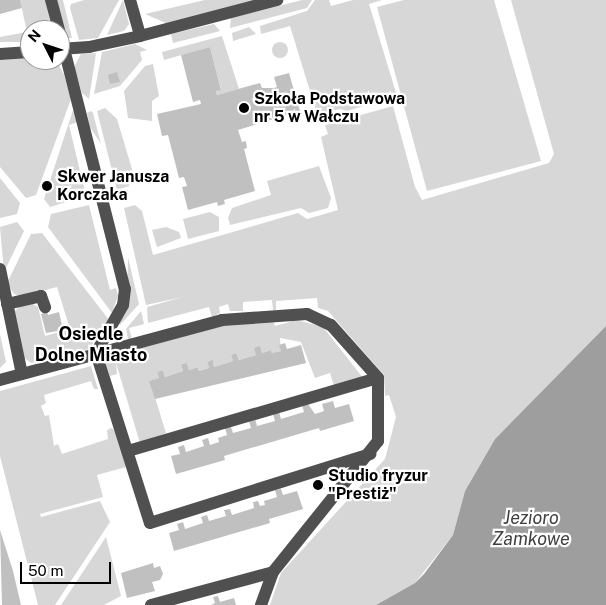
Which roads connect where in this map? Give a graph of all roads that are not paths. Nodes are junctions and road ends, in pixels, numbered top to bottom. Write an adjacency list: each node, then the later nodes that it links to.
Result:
1 (51, 0): 4 (street)
2 (130, 0): 5 (street)
3 (277, 0): 5 (street)
4 (57, 20)
5 (140, 36): 6 (street)
6 (70, 48)
7 (20, 53): 8 (street)
8 (0, 54)
9 (68, 70): 13 (street)
10 (0, 269): 11 (street)
11 (4, 300): 12 (street); 14 (street)
12 (45, 307)
13 (96, 353): 14 (street); 15 (street); 17 (street)
14 (22, 374): 16 (street)
15 (378, 378): 17 (street); 18 (street)
16 (0, 380)
17 (128, 451): 18 (street)
18 (370, 454): 19 (street)
19 (273, 572): 20 (street); 21 (street)
20 (151, 605)
21 (261, 605)

